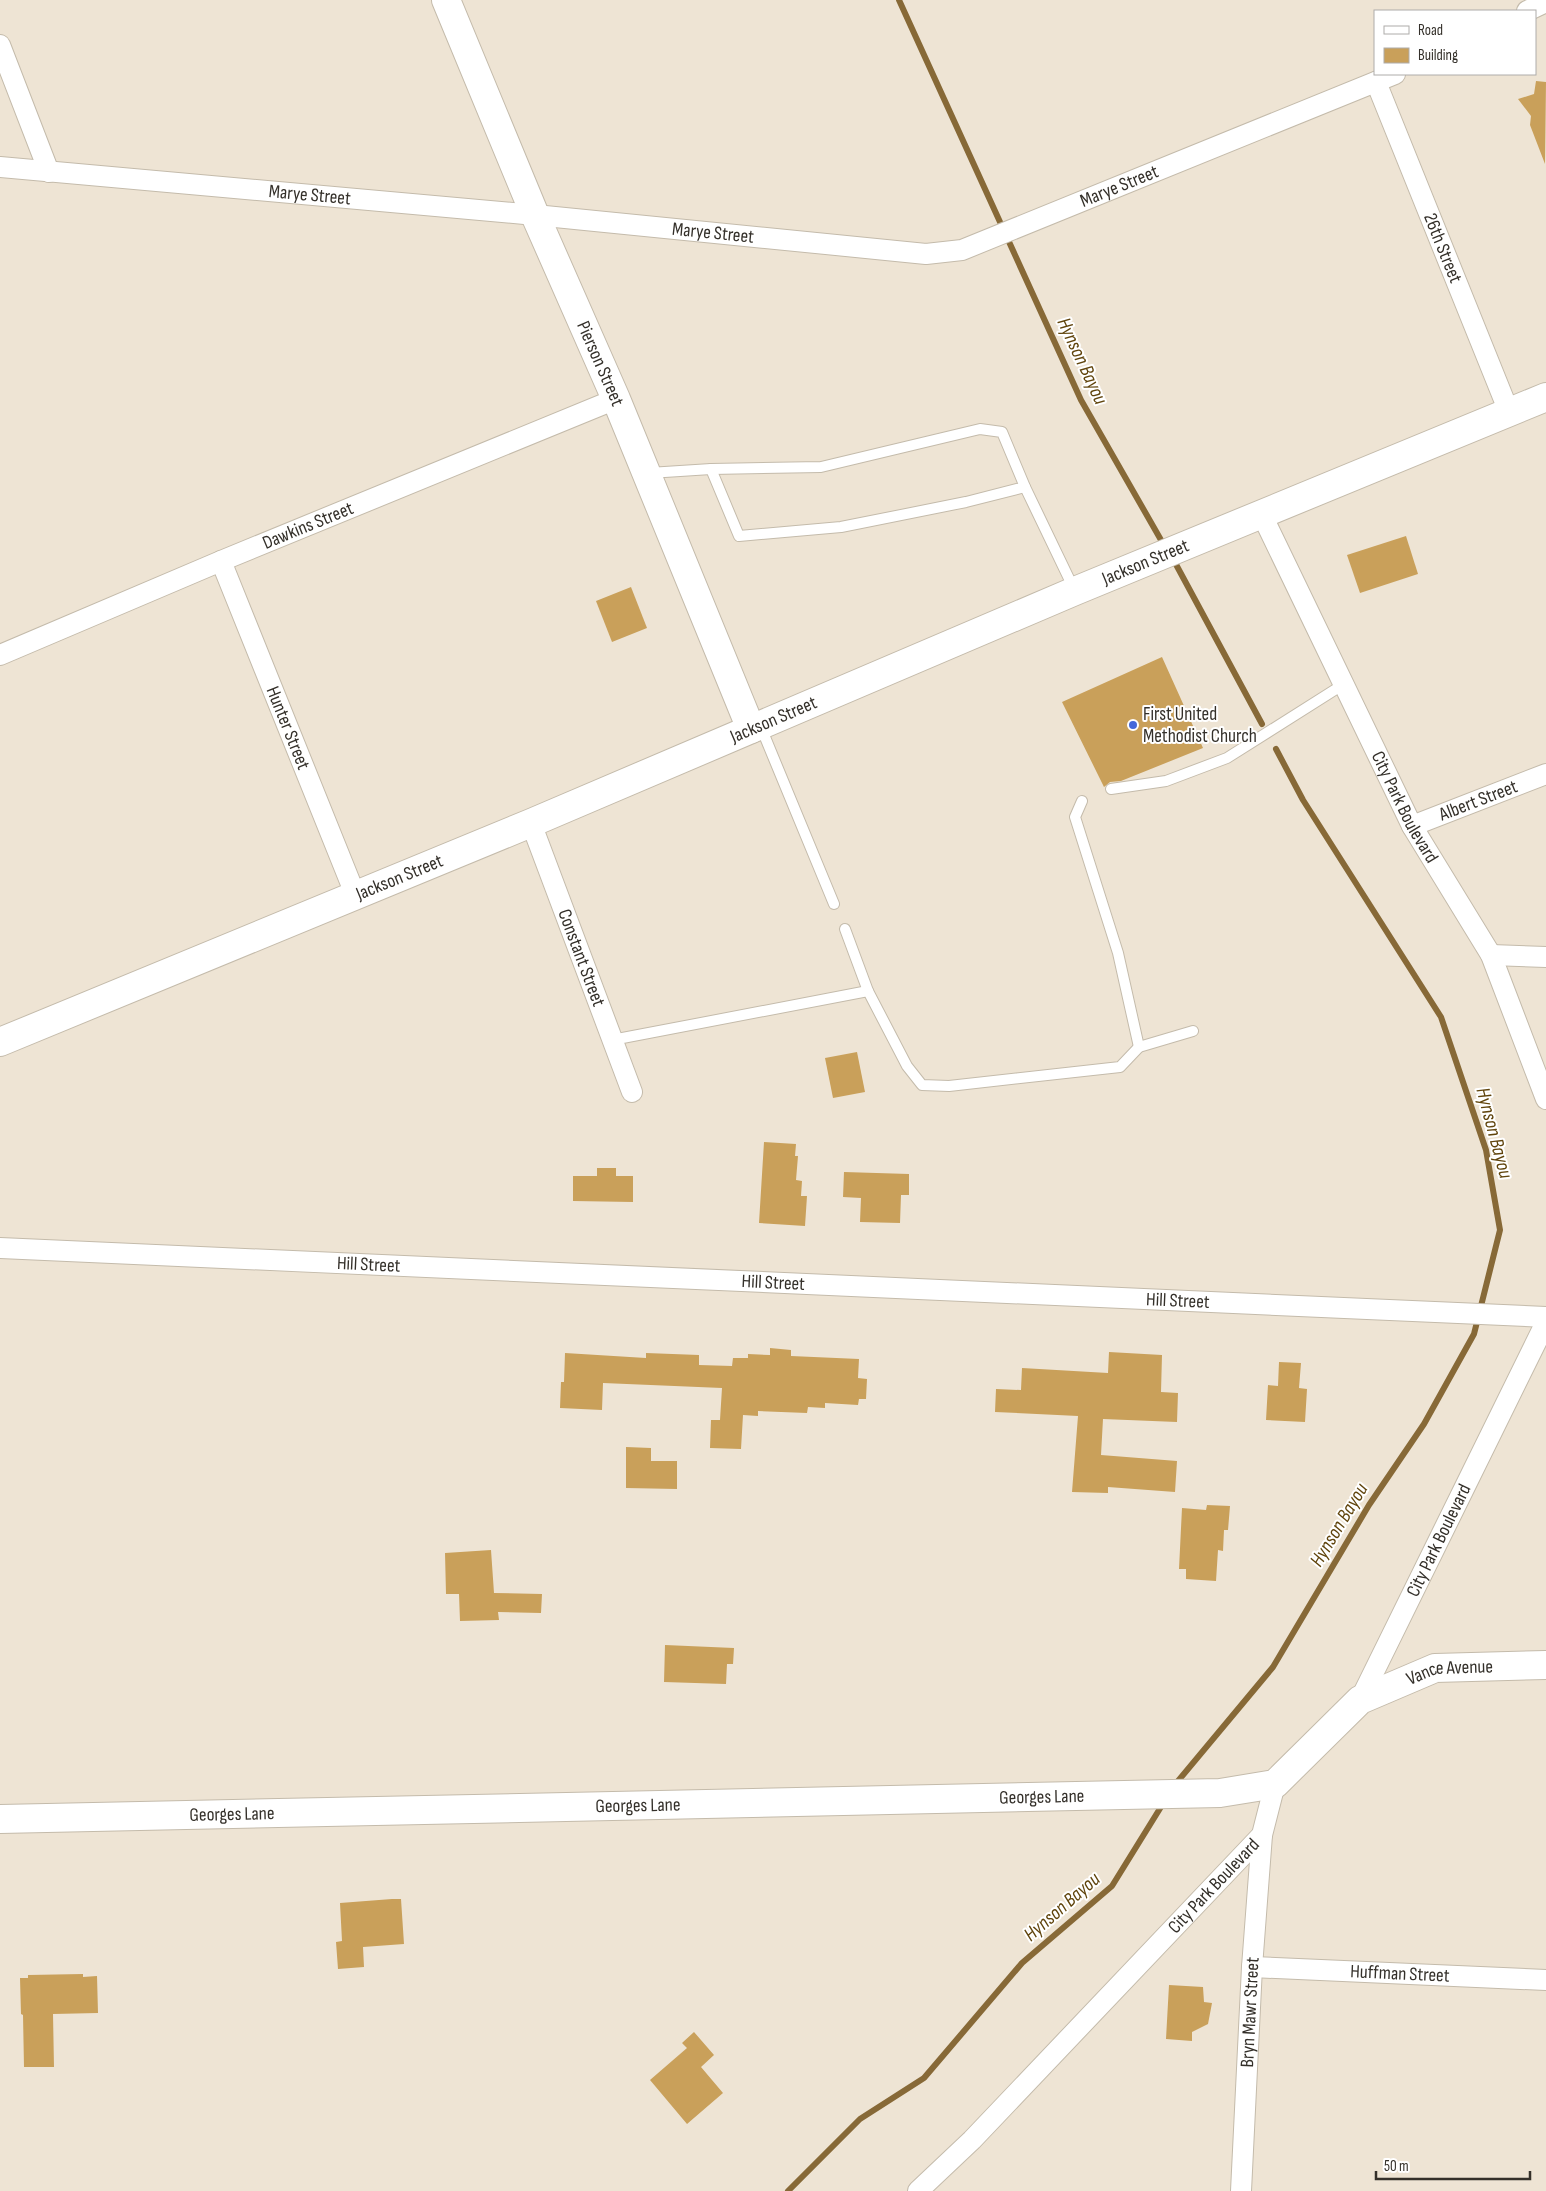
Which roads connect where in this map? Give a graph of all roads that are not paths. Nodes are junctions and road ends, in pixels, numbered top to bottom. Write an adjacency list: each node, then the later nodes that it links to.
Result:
1 (446, 0): 9 (street, Pierson Street)
2 (1546, 2): 3 (street)
3 (1529, 10)
4 (0, 45): 8 (street)
5 (1393, 75): 6 (street, Marye Street)
6 (1376, 82): 9 (street, Marye Street); 12 (street, 26th Street)
7 (0, 167): 8 (street, Marye Street)
8 (49, 172): 9 (street, Marye Street)
9 (535, 215): 11 (street, Pierson Street)
10 (1546, 397): 12 (street, Jackson Street)
11 (616, 400): 14 (street, Pierson Street); 17 (street, Dawkins Street)
12 (1510, 412): 16 (street, Jackson Street)
13 (711, 469): 14 (lane); 15 (lane); 15 (lane)
14 (646, 473): 21 (street, Pierson Street)
15 (1025, 487): 18 (lane)
16 (1262, 516): 18 (street, Jackson Street); 20 (street, City Park Boulevard)
17 (221, 561): 19 (street, Dawkins Street); 27 (street, Hunter Street)
18 (1075, 591): 21 (street, Jackson Street)
19 (0, 655)
20 (1344, 684): 23 (lane); 26 (street, City Park Boulevard)
21 (756, 727): 25 (street, Jackson Street); 28 (lane)
22 (1546, 774): 26 (street, Albert Street)
23 (1111, 789)
24 (1082, 801): 36 (lane)
25 (532, 823): 27 (street, Jackson Street); 34 (street, Constant Street)
26 (1412, 826): 30 (street, City Park Boulevard)
27 (355, 894): 35 (street, Jackson Street)
28 (834, 904)
29 (845, 929): 32 (lane)
30 (1491, 955): 31 (street); 38 (street, City Park Boulevard)
31 (1546, 957)
32 (868, 990): 34 (lane); 36 (lane)
33 (1193, 1031): 36 (lane)
34 (612, 1040): 37 (street, Constant Street)
35 (0, 1042)
36 (1139, 1047)
37 (632, 1092)
38 (1546, 1099)
39 (0, 1248): 40 (street, Hill Street)
40 (1546, 1317)
41 (1546, 1322): 43 (street, City Park Boulevard)
42 (1546, 1665): 43 (street, Vance Avenue)
43 (1360, 1700): 44 (street, City Park Boulevard)
44 (1275, 1784): 45 (street, Georges Lane); 46 (street, City Park Boulevard)
45 (0, 1818)
46 (1262, 1835): 47 (street, Bryn Mawr Street); 49 (street, City Park Boulevard)
47 (1252, 1967): 48 (street, Huffman Street); 50 (street, Bryn Mawr Street)
48 (1546, 1980)
49 (918, 2191)
50 (1241, 2191)

